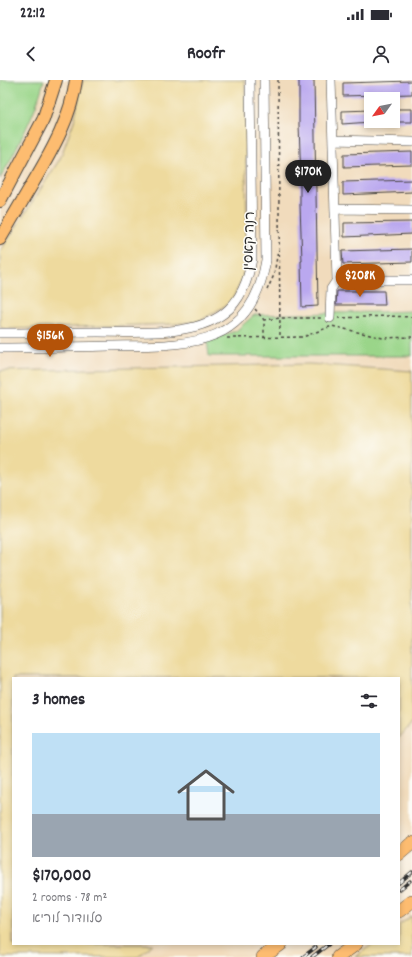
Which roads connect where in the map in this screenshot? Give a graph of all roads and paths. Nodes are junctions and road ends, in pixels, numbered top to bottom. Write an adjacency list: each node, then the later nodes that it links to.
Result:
1 (56, 80): 9 (main road)
2 (76, 80): 12 (main road)
3 (250, 80): 17 (street, רנה קאסין)
4 (264, 80): 22 (street, רנה קאסין)
5 (278, 80): 18 (path)
6 (331, 80): 7 (street)
7 (333, 140): 8 (street); 10 (street)
8 (412, 142)
9 (0, 201)
10 (335, 210): 11 (street); 13 (street)
11 (412, 210)
12 (0, 239)
13 (337, 280): 14 (street); 16 (street)
14 (412, 280)
15 (255, 309): 21 (path)
16 (330, 318)
17 (0, 333)
18 (280, 337): 19 (path); 21 (path)
19 (412, 337)
20 (226, 338): 21 (path)
21 (264, 338)
22 (0, 348)
23 (412, 843): 24 (highway)
24 (400, 853)
25 (412, 901): 26 (highway)
26 (400, 910)
27 (280, 945): 29 (highway)
28 (355, 945): 30 (highway)
29 (263, 957)
30 (338, 957)

